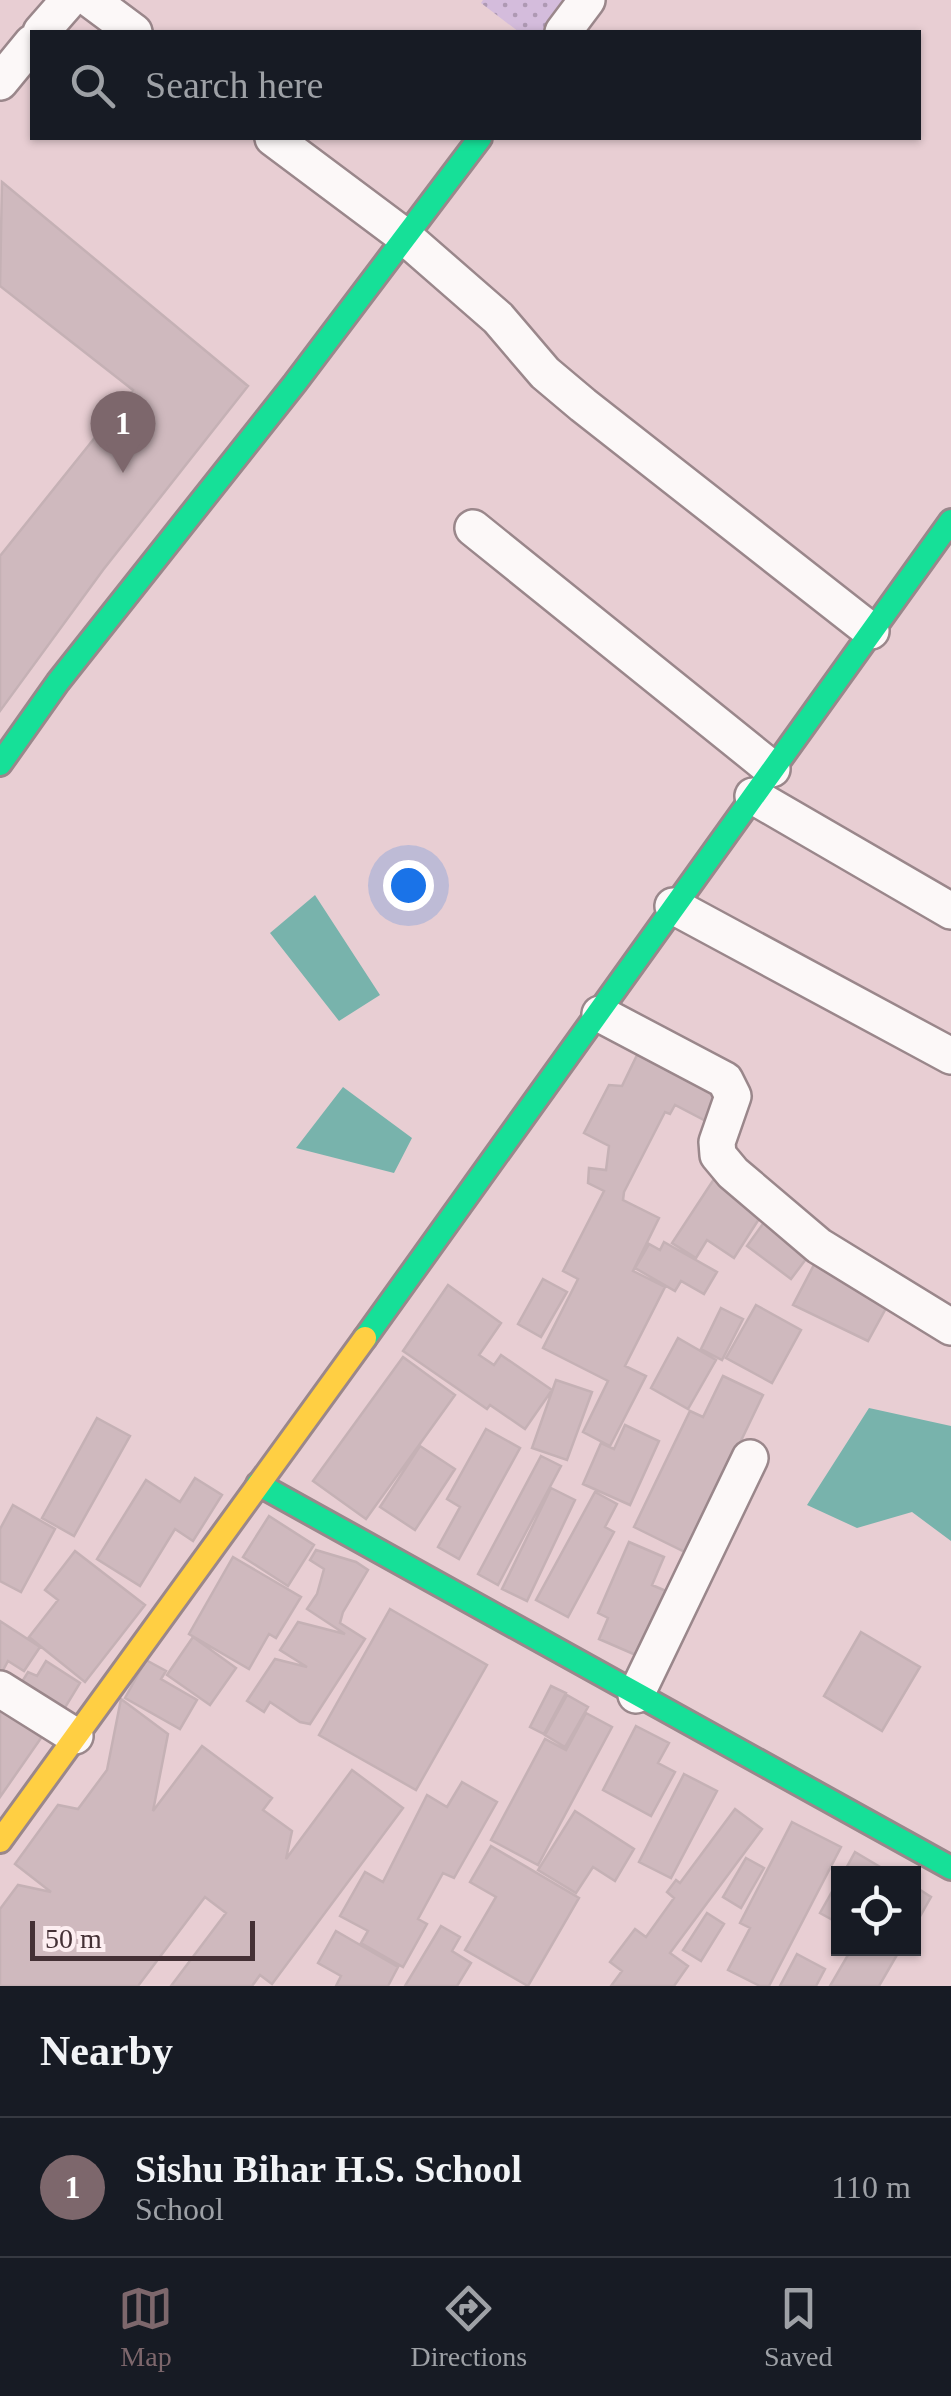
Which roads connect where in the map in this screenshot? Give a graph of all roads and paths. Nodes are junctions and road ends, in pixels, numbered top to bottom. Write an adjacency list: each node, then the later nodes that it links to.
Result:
1 (68, 0): 4 (street)
2 (90, 0): 5 (street)
3 (588, 0): 6 (street)
4 (44, 30)
5 (131, 30)
6 (565, 30)
7 (30, 45): 8 (street)
8 (0, 82)
9 (276, 140): 11 (street)
10 (478, 140): 11 (street)
11 (404, 236): 14 (street); 15 (street)
12 (949, 526): 14 (street)
13 (473, 528): 16 (street)
14 (871, 631): 16 (street)
15 (0, 764)
16 (763, 782): 17 (street); 18 (street)
17 (673, 906): 19 (street); 20 (street)
18 (951, 910)
19 (600, 1014): 21 (street); 23 (street)
20 (951, 1056)
21 (951, 1327)
22 (750, 1458): 25 (street)
23 (258, 1484): 25 (street); 26 (street)
24 (0, 1689): 26 (street)
25 (636, 1695): 28 (street)
26 (75, 1736): 27 (street)
27 (0, 1842)
28 (951, 1868)

